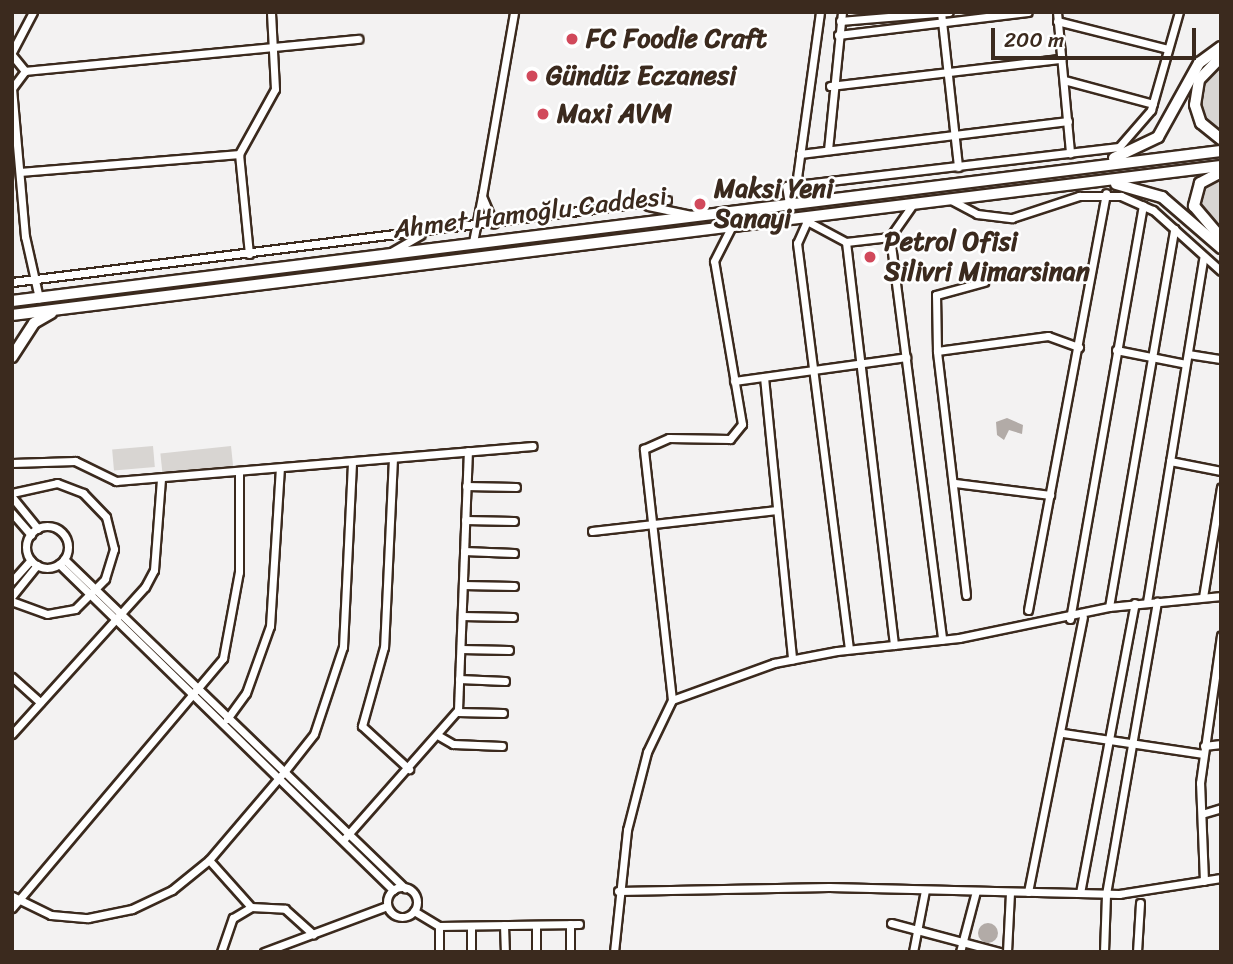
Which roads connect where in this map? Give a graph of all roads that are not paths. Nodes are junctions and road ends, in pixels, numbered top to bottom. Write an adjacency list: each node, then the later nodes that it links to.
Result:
1 (33, 12): 19 (street)
2 (271, 12): 17 (street)
3 (514, 12): 44 (street)
4 (820, 12): 35 (street)
5 (842, 12): 12 (street)
6 (949, 12): 10 (street)
7 (1028, 12): 13 (street)
8 (1056, 12): 11 (street)
9 (1179, 12): 18 (street)
10 (941, 13): 12 (street); 13 (street)
11 (1057, 21): 18 (street); 21 (street)
12 (840, 22): 14 (street)
13 (942, 24): 14 (street); 23 (street)
14 (838, 35): 25 (street)
15 (358, 39): 17 (street)
16 (1221, 47): 38 (highway)
17 (275, 49): 22 (street); 34 (street)
18 (1168, 49): 27 (street)
19 (12, 53): 22 (street)
20 (1221, 57): 30 (highway)
21 (1061, 59): 23 (street); 24 (street)
22 (25, 71): 26 (street)
23 (947, 75): 25 (street); 29 (street)
24 (1064, 80): 27 (street); 28 (street)
25 (830, 86): 31 (street)
26 (12, 88): 39 (street)
27 (1153, 104): 33 (street)
28 (1068, 121): 29 (street); 33 (street)
29 (954, 135): 31 (street); 37 (street)
30 (1221, 139)
31 (828, 150): 35 (street)
32 (1221, 151): 38 (highway, Ahmet Hamoğlu Caddesi)
33 (1070, 153): 37 (street)
34 (239, 154): 39 (street); 64 (street)
35 (800, 154): 41 (street)
36 (1221, 166): 42 (highway, Ahmet Hamoğlu Caddesi)
37 (958, 167): 41 (street)
38 (1074, 168): 47 (highway, Ahmet Hamoğlu Caddesi)
39 (20, 172): 67 (street)
40 (1221, 172): 59 (highway)
41 (796, 185): 47 (street)
42 (1065, 185): 45 (highway, Ahmet Hamoğlu Caddesi); 62 (highway)
43 (1106, 193): 45 (street); 49 (street); 74 (street)
44 (482, 196): 53 (street); 55 (street)
45 (948, 199): 48 (highway, Ahmet Hamoğlu Caddesi)
46 (667, 200): 50 (street)
47 (789, 204): 51 (highway, Ahmet Hamoğlu Caddesi)
48 (914, 204): 52 (highway, Ahmet Hamoğlu Caddesi); 58 (street)
49 (1143, 205): 56 (street); 75 (street)
50 (618, 208): 51 (street); 53 (street)
51 (695, 216): 60 (highway, Ahmet Hamoğlu Caddesi)
52 (804, 219): 54 (highway, Ahmet Hamoğlu Caddesi); 61 (street); 84 (street)
53 (494, 224): 55 (street)
54 (731, 226): 72 (highway, Ahmet Hamoğlu Caddesi); 86 (street)
55 (472, 227): 57 (street); 60 (street)
56 (1174, 229): 65 (street); 80 (street)
57 (424, 233): 63 (street); 64 (street)
58 (890, 237): 61 (street); 79 (street)
59 (1221, 238)
60 (473, 242): 63 (highway, Ahmet Hamoğlu Caddesi)
61 (846, 242): 82 (street)
62 (1221, 247)
63 (390, 253): 70 (highway, Ahmet Hamoğlu Caddesi)
64 (249, 254): 67 (street)
65 (1203, 259): 66 (street); 77 (street)
66 (1221, 271)
67 (34, 280): 68 (street); 70 (street)
68 (12, 282)
69 (985, 282): 76 (street)
70 (39, 298): 71 (highway, Ahmet Hamoğlu Caddesi)
71 (12, 301)
72 (72, 307): 73 (highway, Ahmet Hamoğlu Caddesi); 78 (highway)
73 (12, 315)
74 (1079, 346): 76 (street); 102 (street)
75 (1116, 350): 80 (street); 132 (street)
76 (937, 351): 97 (street)
77 (1188, 354): 81 (street); 83 (street)
78 (13, 355)
79 (906, 356): 82 (street); 135 (street)
80 (1152, 357): 83 (street); 126 (street)
81 (1221, 359)
82 (860, 363): 84 (street); 136 (street)
83 (1186, 364): 90 (street)
84 (815, 370): 85 (street); 138 (street)
85 (764, 377): 86 (street); 103 (street)
86 (734, 381): 107 (street)
87 (533, 446): 88 (street)
88 (468, 451): 89 (street); 98 (street)
89 (393, 458): 92 (street); 160 (street)
90 (1170, 461): 94 (street); 124 (street)
91 (12, 463): 96 (street)
92 (352, 463): 93 (street); 161 (street)
93 (281, 469): 95 (street); 150 (street)
94 (1221, 471)
95 (239, 472): 96 (street); 144 (street)
96 (161, 478): 128 (street)
97 (955, 483): 102 (street); 119 (street)
98 (466, 486): 99 (street); 105 (street)
99 (516, 487)
100 (1221, 487): 121 (street)
101 (12, 495): 108 (street); 118 (street)
102 (1050, 495): 127 (street)
103 (776, 510): 107 (street); 140 (street)
104 (12, 513): 110 (street)
105 (465, 520): 106 (street); 111 (street)
106 (514, 521)
107 (652, 524): 109 (street); 146 (street)
108 (38, 529): 110 (street); 113 (street)
109 (592, 531)
110 (30, 535): 114 (street)
111 (464, 551): 112 (street); 116 (street)
112 (514, 553)
113 (62, 562): 114 (street); 118 (street)
114 (34, 563): 115 (street); 122 (street)
115 (12, 581)
116 (463, 585): 117 (street); 129 (street)
117 (514, 586)
118 (95, 594): 122 (street); 128 (street); 133 (street)
119 (966, 595)
120 (1221, 596): 121 (street)
121 (1203, 597): 123 (street)
122 (12, 598)
123 (1157, 601): 124 (street); 156 (street)
124 (1147, 602): 125 (street)
125 (1135, 603): 126 (street); 155 (street)
126 (1109, 607): 131 (street)
127 (1028, 610)
128 (121, 614): 133 (street); 144 (street)
129 (462, 616): 130 (street); 137 (street)
130 (513, 617)
131 (1083, 617): 132 (street); 152 (street)
132 (1070, 619): 135 (street)
133 (115, 621): 145 (street); 147 (street)
134 (1221, 635): 159 (street)
135 (942, 640): 136 (street)
136 (894, 645): 138 (street)
137 (460, 649): 139 (street); 142 (street)
138 (849, 649): 140 (street)
139 (509, 650)
140 (792, 660): 146 (street)
141 (12, 677): 147 (street)
142 (459, 679): 143 (street); 148 (street)
143 (505, 681)
144 (200, 691): 145 (street); 150 (street)
145 (195, 698): 151 (street); 179 (street)
146 (672, 700): 173 (street)
147 (40, 702): 153 (street)
148 (457, 712): 149 (street); 154 (street)
149 (503, 713)
150 (229, 718): 151 (street); 161 (street)
151 (222, 725): 162 (street)
152 (1063, 733): 155 (street); 176 (street)
153 (12, 734)
154 (439, 736): 158 (street); 160 (street)
155 (1108, 743): 156 (street); 177 (street)
156 (1134, 743): 159 (street); 178 (street)
157 (1221, 744): 159 (street)
158 (502, 746)
159 (1203, 750): 164 (street)
160 (409, 769): 165 (street)
161 (284, 772): 162 (street); 165 (street)
162 (278, 779): 166 (street); 167 (street)
163 (1221, 808): 164 (street)
164 (1205, 813): 169 (street)
165 (348, 834): 166 (street); 170 (street)
166 (342, 841): 171 (street)
167 (208, 860): 179 (street); 182 (street)
168 (1221, 878): 169 (street)
169 (1204, 881): 178 (street)
170 (405, 888): 171 (street); 184 (street)
171 (393, 890): 181 (street)
172 (925, 890): 173 (street); 174 (street); 190 (street)
173 (618, 891): 200 (street)
174 (976, 891): 175 (street); 192 (street)
175 (1010, 892): 176 (street); 204 (street)
176 (1028, 892): 177 (street)
177 (1080, 893): 178 (street)
178 (1107, 894): 205 (street)
179 (15, 899): 183 (street)
180 (1140, 903): 206 (street)
181 (387, 906): 184 (street); 191 (street)
182 (251, 907): 191 (street); 193 (street)
183 (12, 908)
184 (414, 911): 188 (street)
185 (891, 923): 190 (street)
186 (505, 925): 187 (street); 189 (street); 197 (street)
187 (536, 925): 198 (street); 199 (street)
188 (439, 926): 189 (street); 195 (street)
189 (471, 926): 196 (street)
190 (919, 930): 192 (street); 201 (street)
191 (313, 934): 194 (street)
192 (962, 942): 202 (street); 203 (street)
193 (221, 952)
194 (264, 952)
195 (439, 952)
196 (471, 952)
197 (505, 952)
198 (536, 952)
199 (570, 952)
200 (614, 952)
201 (913, 952)
202 (960, 952)
203 (999, 952)
204 (1007, 952)
205 (1104, 952)
206 (1138, 952)

